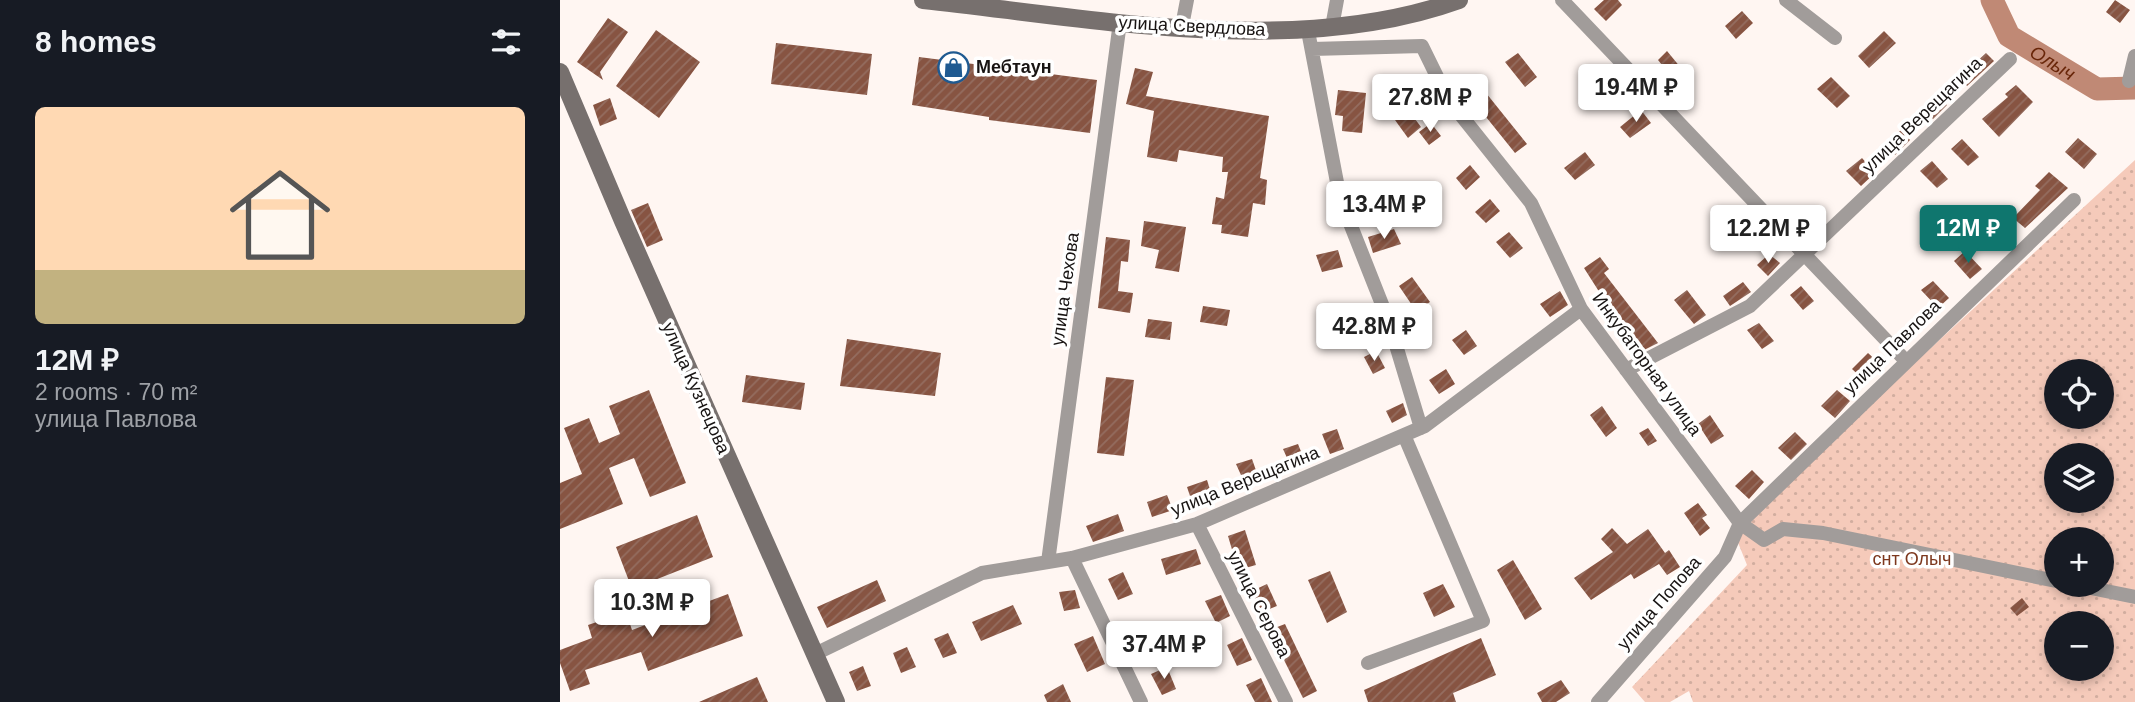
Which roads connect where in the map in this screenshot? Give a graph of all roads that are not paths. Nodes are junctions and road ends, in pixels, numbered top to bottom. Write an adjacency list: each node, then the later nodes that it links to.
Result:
1 (923, 0): 7 (main road, улица Свердлова)
2 (1187, 0): 9 (street)
3 (1337, 0): 10 (street)
4 (1459, 0): 10 (main road, улица Свердлова)
5 (1562, 0): 18 (street)
6 (1786, 0): 11 (street)
7 (971, 3): 8 (main road, улица Свердлова)
8 (1120, 22): 9 (main road, улица Свердлова); 27 (street, улица Чехова)
9 (1182, 26): 12 (main road, улица Свердлова)
10 (1332, 27): 12 (main road, улица Свердлова)
11 (1835, 38)
12 (1310, 40): 19 (street, Инкубаторная улица); 22 (street)
13 (2135, 56): 16 (street)
14 (2010, 59): 18 (street, улица Верещагина)
15 (560, 72): 31 (main road, улица Кузнецова)
16 (2129, 81)
17 (2074, 200): 20 (street, улица Павлова)
18 (1804, 255): 20 (street); 21 (street, улица Верещагина)
19 (1581, 309): 21 (street, Инкубаторная улица); 22 (street, улица Верещагина)
20 (1905, 360): 24 (street, улица Павлова)
21 (1626, 370): 24 (street, Инкубаторная улица)
22 (1421, 428): 23 (street, улица Верещагина)
23 (1404, 435): 25 (street, улица Верещагина); 32 (street)
24 (1740, 523): 28 (street); 36 (street, улица Попова)
25 (1197, 524): 26 (street, улица Верещагина); 35 (street, улица Серова)
26 (1072, 558): 27 (street, улица Верещагина); 34 (street)
27 (1048, 562): 31 (street, улица Верещагина)
28 (2044, 579)
29 (2114, 593): 30 (street)
30 (2135, 597)
31 (815, 654): 33 (main road, улица Кузнецова)
32 (1368, 663)
33 (836, 702)
34 (1141, 702)
35 (1286, 702)
36 (1598, 702)

